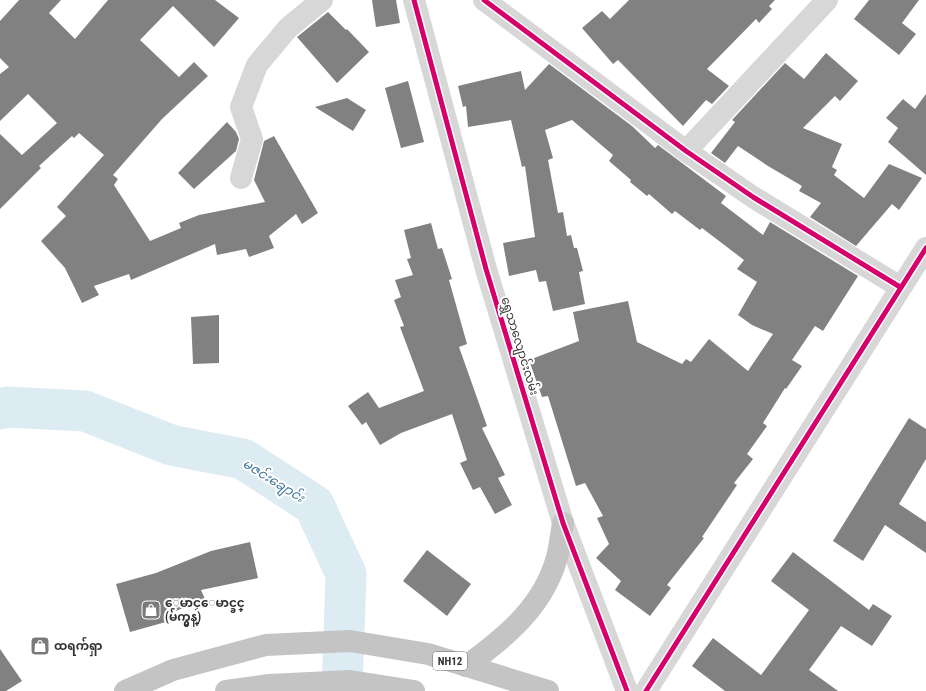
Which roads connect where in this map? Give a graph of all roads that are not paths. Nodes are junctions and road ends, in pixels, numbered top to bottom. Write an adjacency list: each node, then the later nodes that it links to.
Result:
1 (322, 0): 6 (street)
2 (414, 0): 9 (street, ရွှေသာလျောင်းလမ်း)
3 (484, 0): 5 (street)
4 (827, 0): 5 (street)
5 (686, 151): 8 (street)
6 (241, 178)
7 (926, 248): 8 (street)
8 (900, 287): 16 (street)
9 (563, 523): 10 (highway); 15 (street, ရွှေသာလျောင်းလမ်း)
10 (466, 666): 11 (highway, NH12); 14 (highway, NH12)
11 (125, 691)
12 (226, 691): 13 (highway)
13 (414, 691)
14 (548, 691)
15 (627, 691)
16 (646, 691)

